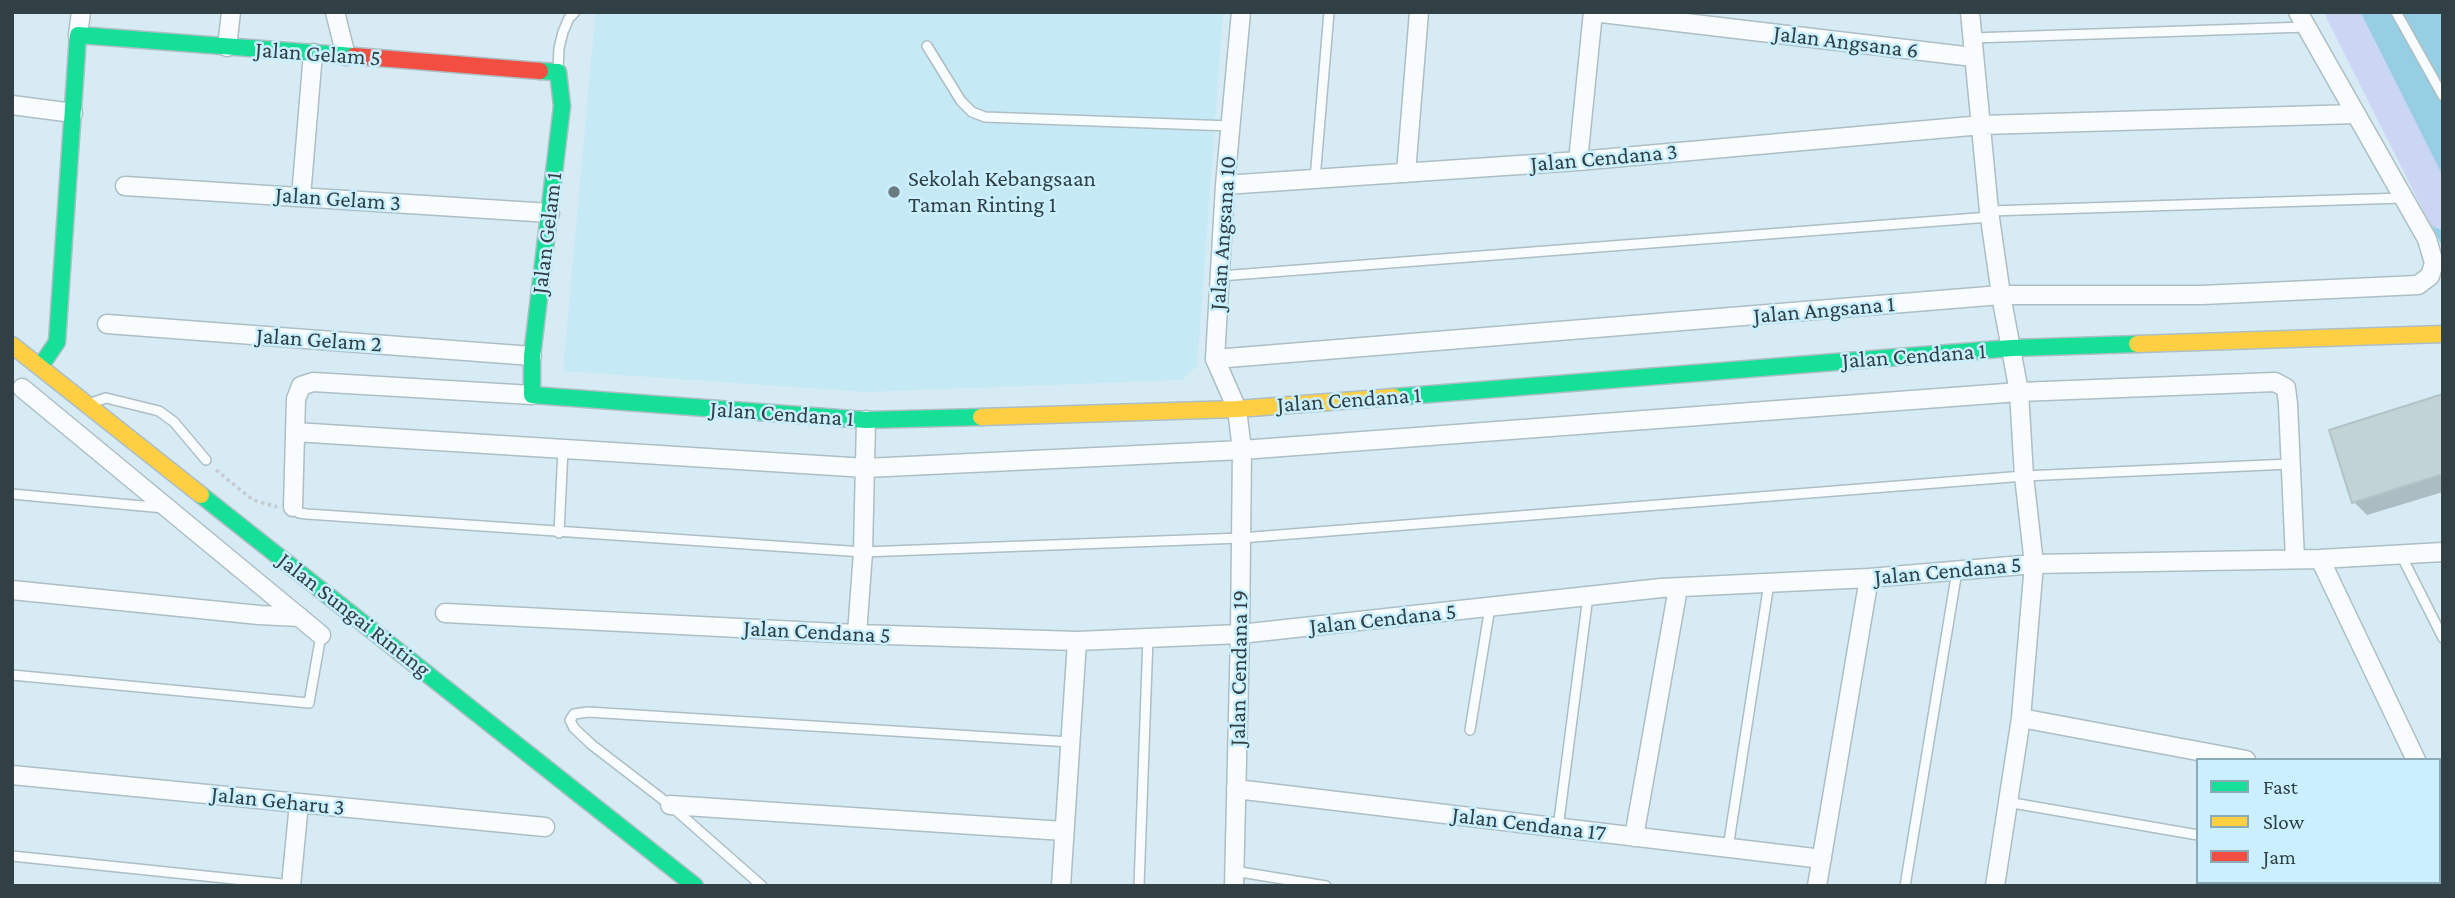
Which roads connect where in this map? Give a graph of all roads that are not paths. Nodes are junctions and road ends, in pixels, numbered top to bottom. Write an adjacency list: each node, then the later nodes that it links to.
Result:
1 (81, 12): 12 (street)
2 (231, 12): 15 (street)
3 (335, 12): 17 (street)
4 (575, 12): 19 (lane)
5 (1241, 12): 25 (street, Jalan Angsana 10)
6 (1329, 12): 28 (lane)
7 (1419, 12): 27 (street)
8 (1593, 12): 18 (street, Jalan Angsana 6); 26 (street)
9 (1970, 12): 13 (street)
10 (2396, 12): 20 (lane)
11 (2302, 20): 13 (lane); 23 (street)
12 (78, 36): 15 (street, Jalan Gelam 5); 22 (street)
13 (1972, 38): 18 (street)
14 (927, 46): 25 (lane)
15 (227, 47): 16 (street, Jalan Gelam 5)
16 (313, 54): 17 (street, Jalan Gelam 5); 31 (street)
17 (346, 56): 19 (street, Jalan Gelam 5)
18 (1973, 57): 24 (street)
19 (558, 72): 33 (street, Jalan Gelam 1)
20 (2443, 96)
21 (12, 105): 22 (street)
22 (73, 113): 43 (street)
23 (2356, 114): 24 (street, Jalan Cendana 3); 32 (street)
24 (1982, 125): 26 (street, Jalan Cendana 3); 34 (street)
25 (1231, 126): 30 (street, Jalan Angsana 10)
26 (1578, 161): 27 (street, Jalan Cendana 3)
27 (1406, 173): 28 (street, Jalan Cendana 3)
28 (1315, 179): 30 (street, Jalan Cendana 3)
29 (125, 186): 31 (street, Jalan Gelam 3)
30 (1225, 186): 35 (street, Jalan Angsana 10)
31 (301, 197): 33 (street, Jalan Gelam 3)
32 (2403, 198): 34 (lane); 36 (street, Jalan Angsana 1)
33 (550, 212): 41 (street, Jalan Gelam 1)
34 (1990, 214): 35 (lane); 36 (street)
35 (1220, 276): 42 (street, Jalan Angsana 10)
36 (2001, 295): 40 (street); 42 (street, Jalan Angsana 1)
37 (107, 324): 41 (street, Jalan Gelam 2)
38 (2443, 334): 40 (street, Jalan Cendana 1)
39 (12, 345): 43 (street, Jalan Sungai Rinting)
40 (2012, 348): 45 (street); 48 (street, Jalan Cendana 1)
41 (532, 356): 46 (street, Jalan Gelam 1)
42 (1215, 359): 48 (street, Jalan Angsana 10)
43 (40, 367): 44 (street); 47 (street, Jalan Sungai Rinting)
44 (17, 390): 59 (street)
45 (2019, 392): 52 (street, Jalan Cendana 1); 54 (street, Jalan Cendana 1); 56 (street)
46 (532, 395): 49 (street, Jalan Cendana 1); 50 (street, Jalan Cendana 1)
47 (87, 404): 53 (lane); 105 (street, Jalan Sungai Rinting)
48 (1237, 409): 49 (street, Jalan Cendana 1); 52 (street, Jalan Angsana 10)
49 (866, 420): 55 (street)
50 (295, 432): 51 (street, Jalan Cendana 1); 58 (street, Jalan Cendana 1)
51 (563, 449): 55 (street, Jalan Cendana 1); 60 (lane)
52 (1241, 450): 55 (street, Jalan Cendana 1); 61 (street, Jalan Cendana 19)
53 (206, 460)
54 (2290, 464): 56 (lane); 65 (street)
55 (866, 468): 62 (street)
56 (2024, 476): 61 (lane); 67 (street)
57 (12, 494): 59 (lane)
58 (293, 507): 60 (lane)
59 (169, 509): 76 (street)
60 (559, 533): 62 (lane)
61 (1241, 538): 62 (lane); 78 (street, Jalan Cendana 19)
62 (863, 552): 77 (street)
63 (2443, 552): 64 (street, Jalan Cendana 5)
64 (2401, 555): 66 (street, Jalan Cendana 5); 81 (lane)
65 (2295, 559): 66 (street, Jalan Cendana 5); 67 (street, Jalan Cendana 5)
66 (2320, 559): 88 (street)
67 (2035, 564): 68 (street, Jalan Cendana 5); 84 (street)
68 (1957, 571): 69 (street, Jalan Cendana 5); 111 (lane)
69 (1869, 578): 70 (street, Jalan Cendana 5); 101 (street)
70 (1769, 583): 71 (street, Jalan Cendana 5); 99 (lane)
71 (1678, 588): 73 (street, Jalan Cendana 5); 98 (street)
72 (12, 590): 76 (street)
73 (1588, 596): 74 (street, Jalan Cendana 5); 95 (lane)
74 (1490, 607): 78 (street, Jalan Cendana 5); 85 (lane)
75 (445, 613): 77 (street, Jalan Cendana 5)
76 (300, 617): 79 (street)
77 (857, 634): 82 (street, Jalan Cendana 5)
78 (1240, 634): 80 (street, Jalan Cendana 5); 90 (street, Jalan Cendana 19)
79 (321, 635): 83 (lane)
80 (1148, 638): 82 (street, Jalan Cendana 5); 108 (lane)
81 (2443, 638)
82 (1077, 641): 86 (street)
83 (12, 675)
84 (2021, 718): 87 (street); 91 (street)
85 (1470, 730)
86 (1070, 742): 93 (lane); 96 (street)
87 (2235, 758)
88 (2415, 758)
89 (12, 775): 92 (street, Jalan Geharu 3)
90 (1236, 789): 95 (street, Jalan Cendana 17); 102 (street, Jalan Cendana 19)
91 (2007, 802): 97 (lane); 112 (street)
92 (299, 803): 94 (street, Jalan Geharu 3); 103 (street)
93 (670, 806): 96 (street); 106 (lane)
94 (545, 827)
95 (1558, 828): 98 (street, Jalan Cendana 17)
96 (1063, 831): 107 (street)
97 (2196, 835)
98 (1634, 836): 99 (street, Jalan Cendana 17)
99 (1728, 848): 101 (street, Jalan Cendana 17)
100 (12, 856): 103 (lane)
101 (1822, 859): 110 (street)
102 (1234, 878): 109 (lane)
103 (291, 885): 104 (lane)
104 (300, 886)
105 (695, 886)
106 (762, 886)
107 (1061, 886)
108 (1139, 886)
109 (1326, 886)
110 (1817, 886)
111 (1905, 886)
112 (1995, 886)

